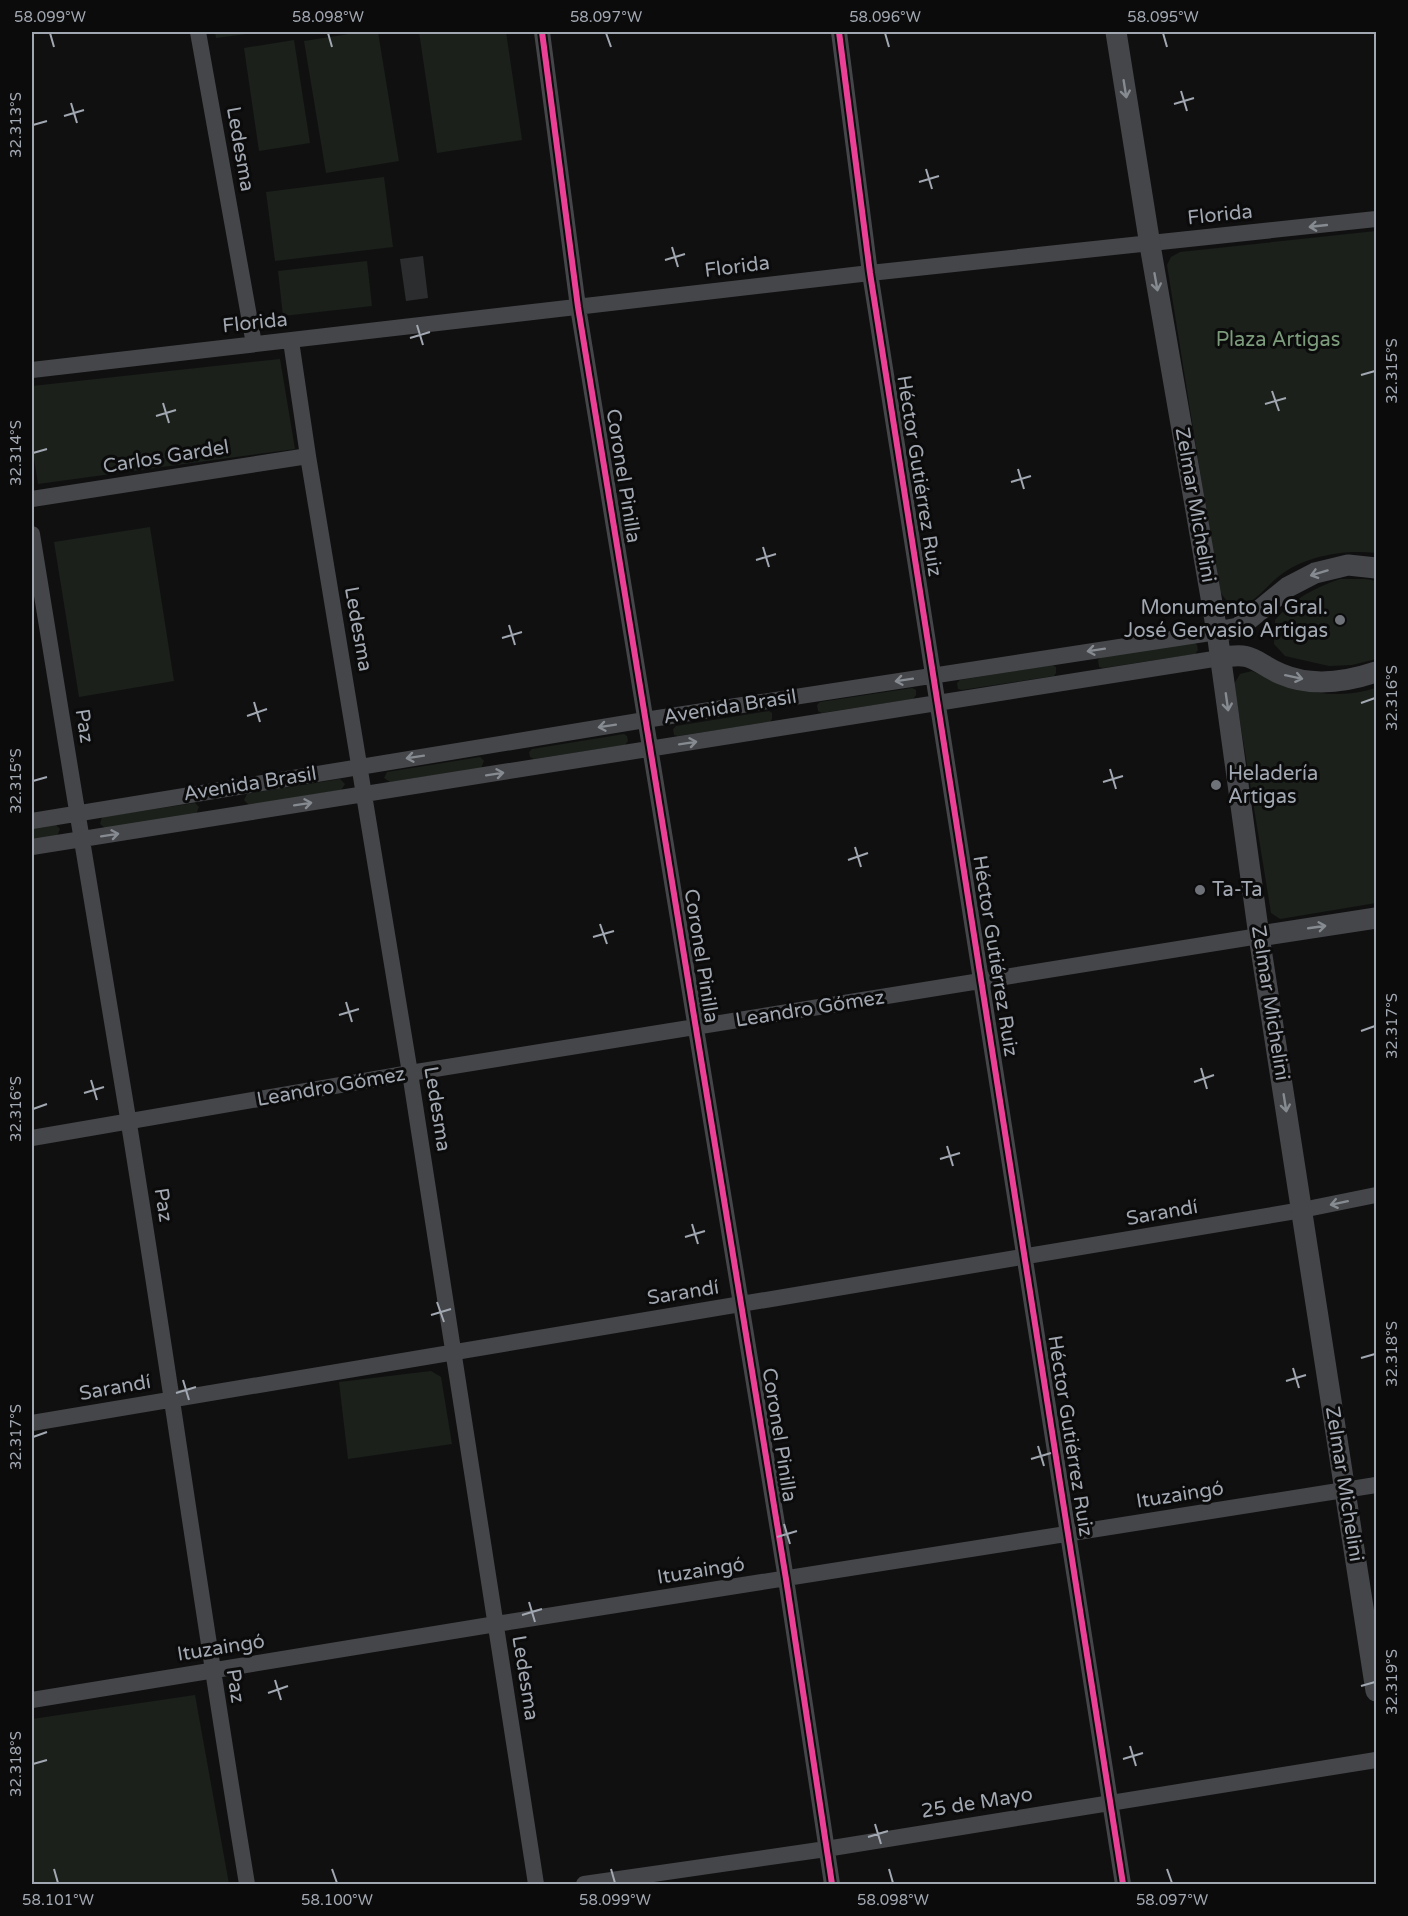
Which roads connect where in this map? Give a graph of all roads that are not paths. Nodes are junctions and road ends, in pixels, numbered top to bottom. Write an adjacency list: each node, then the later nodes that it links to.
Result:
1 (198, 32): 10 (street, Ledesma)
2 (543, 32): 8 (street, Coronel Pinilla)
3 (838, 32): 7 (street, Héctor Gutiérrez Ruiz)
4 (1116, 32): 6 (street, Zelmar Michelini, one-way to 6)
5 (1377, 219): 6 (street, Florida, one-way to 6)
6 (1150, 244): 7 (street, Florida); 16 (street, Zelmar Michelini, one-way to 16)
7 (870, 273): 8 (street, Florida); 19 (street, Héctor Gutiérrez Ruiz)
8 (578, 307): 9 (street, Florida); 21 (street, Coronel Pinilla)
9 (291, 341): 10 (street, Florida); 12 (street, Ledesma)
10 (254, 344): 11 (street, Florida)
11 (32, 370)
12 (308, 456): 13 (street, Carlos Gardel); 23 (street, Ledesma)
13 (32, 499)
14 (32, 534): 25 (street, Paz)
15 (1377, 568): 16 (street, Avenida Brasil, one-way to 16)
16 (1216, 632): 17 (street, Zelmar Michelini); 19 (street, Avenida Brasil, one-way to 19)
17 (1220, 658): 18 (street, Avenida Brasil, one-way to 18); 20 (street, Avenida Brasil); 30 (street, Zelmar Michelini, one-way to 30)
18 (1377, 672)
19 (934, 675): 20 (street, Héctor Gutiérrez Ruiz); 21 (street, Avenida Brasil, one-way to 21)
20 (938, 704): 22 (street, Avenida Brasil, one-way to 20); 31 (street, Héctor Gutiérrez Ruiz)
21 (645, 720): 22 (street, Coronel Pinilla); 23 (street, Avenida Brasil, one-way to 23)
22 (651, 749): 24 (street, Avenida Brasil, one-way to 22); 32 (street, Coronel Pinilla)
23 (360, 766): 24 (street, Ledesma); 25 (street, Avenida Brasil)
24 (365, 794): 27 (street, Avenida Brasil, one-way to 24); 33 (street, Ledesma)
25 (76, 813): 26 (street, Avenida Brasil); 27 (street, Paz)
26 (32, 820)
27 (81, 840): 28 (street, Avenida Brasil); 34 (street, Paz)
28 (32, 848)
29 (1377, 918): 30 (street, Leandro Gómez, one-way to 29)
30 (1259, 936): 31 (street, Leandro Gómez); 37 (street, Zelmar Michelini, one-way to 37)
31 (983, 981): 32 (street, Leandro Gómez); 38 (street, Héctor Gutiérrez Ruiz)
32 (696, 1027): 33 (street, Leandro Gómez); 39 (street, Coronel Pinilla)
33 (411, 1073): 34 (street, Leandro Gómez); 40 (street, Ledesma)
34 (129, 1121): 35 (street, Leandro Gómez); 41 (street, Paz)
35 (32, 1138)
36 (1377, 1195): 37 (street, Sarandí, one-way to 37)
37 (1302, 1210): 38 (street, Sarandí); 44 (street, Zelmar Michelini)
38 (1026, 1257): 39 (street, Sarandí); 45 (street, Héctor Gutiérrez Ruiz)
39 (741, 1305): 40 (street, Sarandí); 46 (street, Coronel Pinilla)
40 (453, 1352): 41 (street, Sarandí); 47 (street, Ledesma)
41 (172, 1400): 42 (street, Sarandí); 48 (street, Paz)
42 (32, 1424)
43 (1377, 1485): 44 (street, Ituzaingó)
44 (1344, 1490): 45 (street, Ituzaingó); 49 (street, Zelmar Michelini)
45 (1068, 1534): 46 (street, Ituzaingó); 52 (street, Héctor Gutiérrez Ruiz)
46 (786, 1580): 47 (street, Ituzaingó); 53 (street, Coronel Pinilla)
47 (496, 1624): 48 (street, Ituzaingó); 55 (street, Ledesma)
48 (211, 1671): 50 (street, Ituzaingó); 54 (street, Paz)
49 (1377, 1691)
50 (32, 1700)
51 (1377, 1760): 52 (street, 25 de Mayo)
52 (1110, 1803): 53 (street, 25 de Mayo); 58 (street, Héctor Gutiérrez Ruiz)
53 (826, 1849): 56 (street, 25 de Mayo); 57 (street, Coronel Pinilla)
54 (247, 1884)
55 (536, 1884)
56 (584, 1884)
57 (832, 1884)
58 (1123, 1884)

